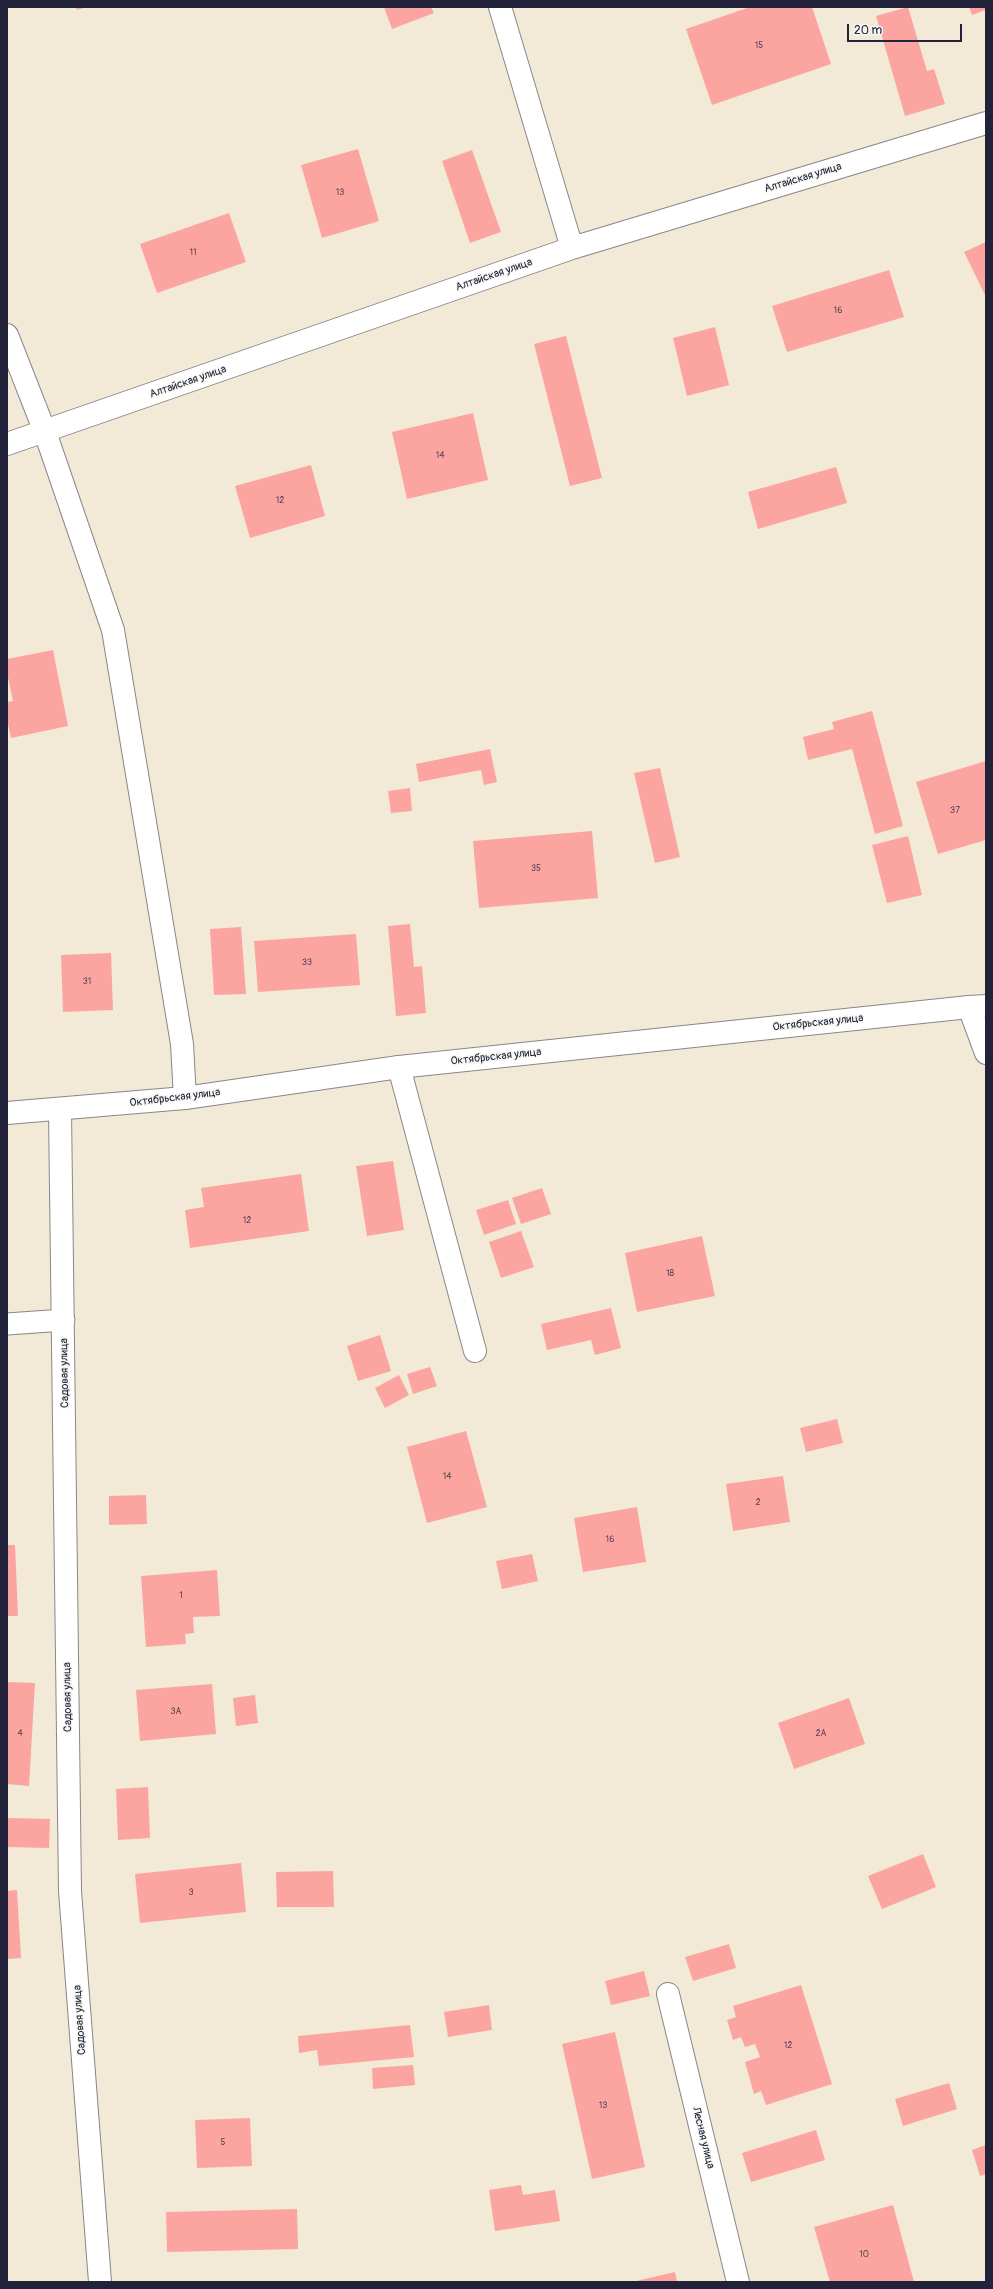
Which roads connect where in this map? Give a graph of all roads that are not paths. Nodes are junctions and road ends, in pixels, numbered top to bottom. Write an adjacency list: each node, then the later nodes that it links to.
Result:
1 (500, 7): 3 (street)
2 (986, 123): 3 (street, Алтайская улица)
3 (572, 248): 5 (street, Алтайская улица)
4 (7, 335): 5 (street)
5 (45, 432): 6 (street, Алтайская улица); 10 (street)
6 (7, 444)
7 (978, 1006): 8 (street); 9 (street, Октябрьская улица)
8 (986, 1052)
9 (399, 1067): 10 (street, Октябрьская улица); 15 (street)
10 (185, 1098): 11 (street, Октябрьская улица)
11 (60, 1110): 12 (street, Октябрьская улица); 13 (street, Садовая улица)
12 (7, 1113)
13 (64, 1320): 14 (lane); 17 (street, Садовая улица)
14 (7, 1324)
15 (475, 1352)
16 (668, 1994): 18 (street, Лесная улица)
17 (100, 2282)
18 (738, 2282)

